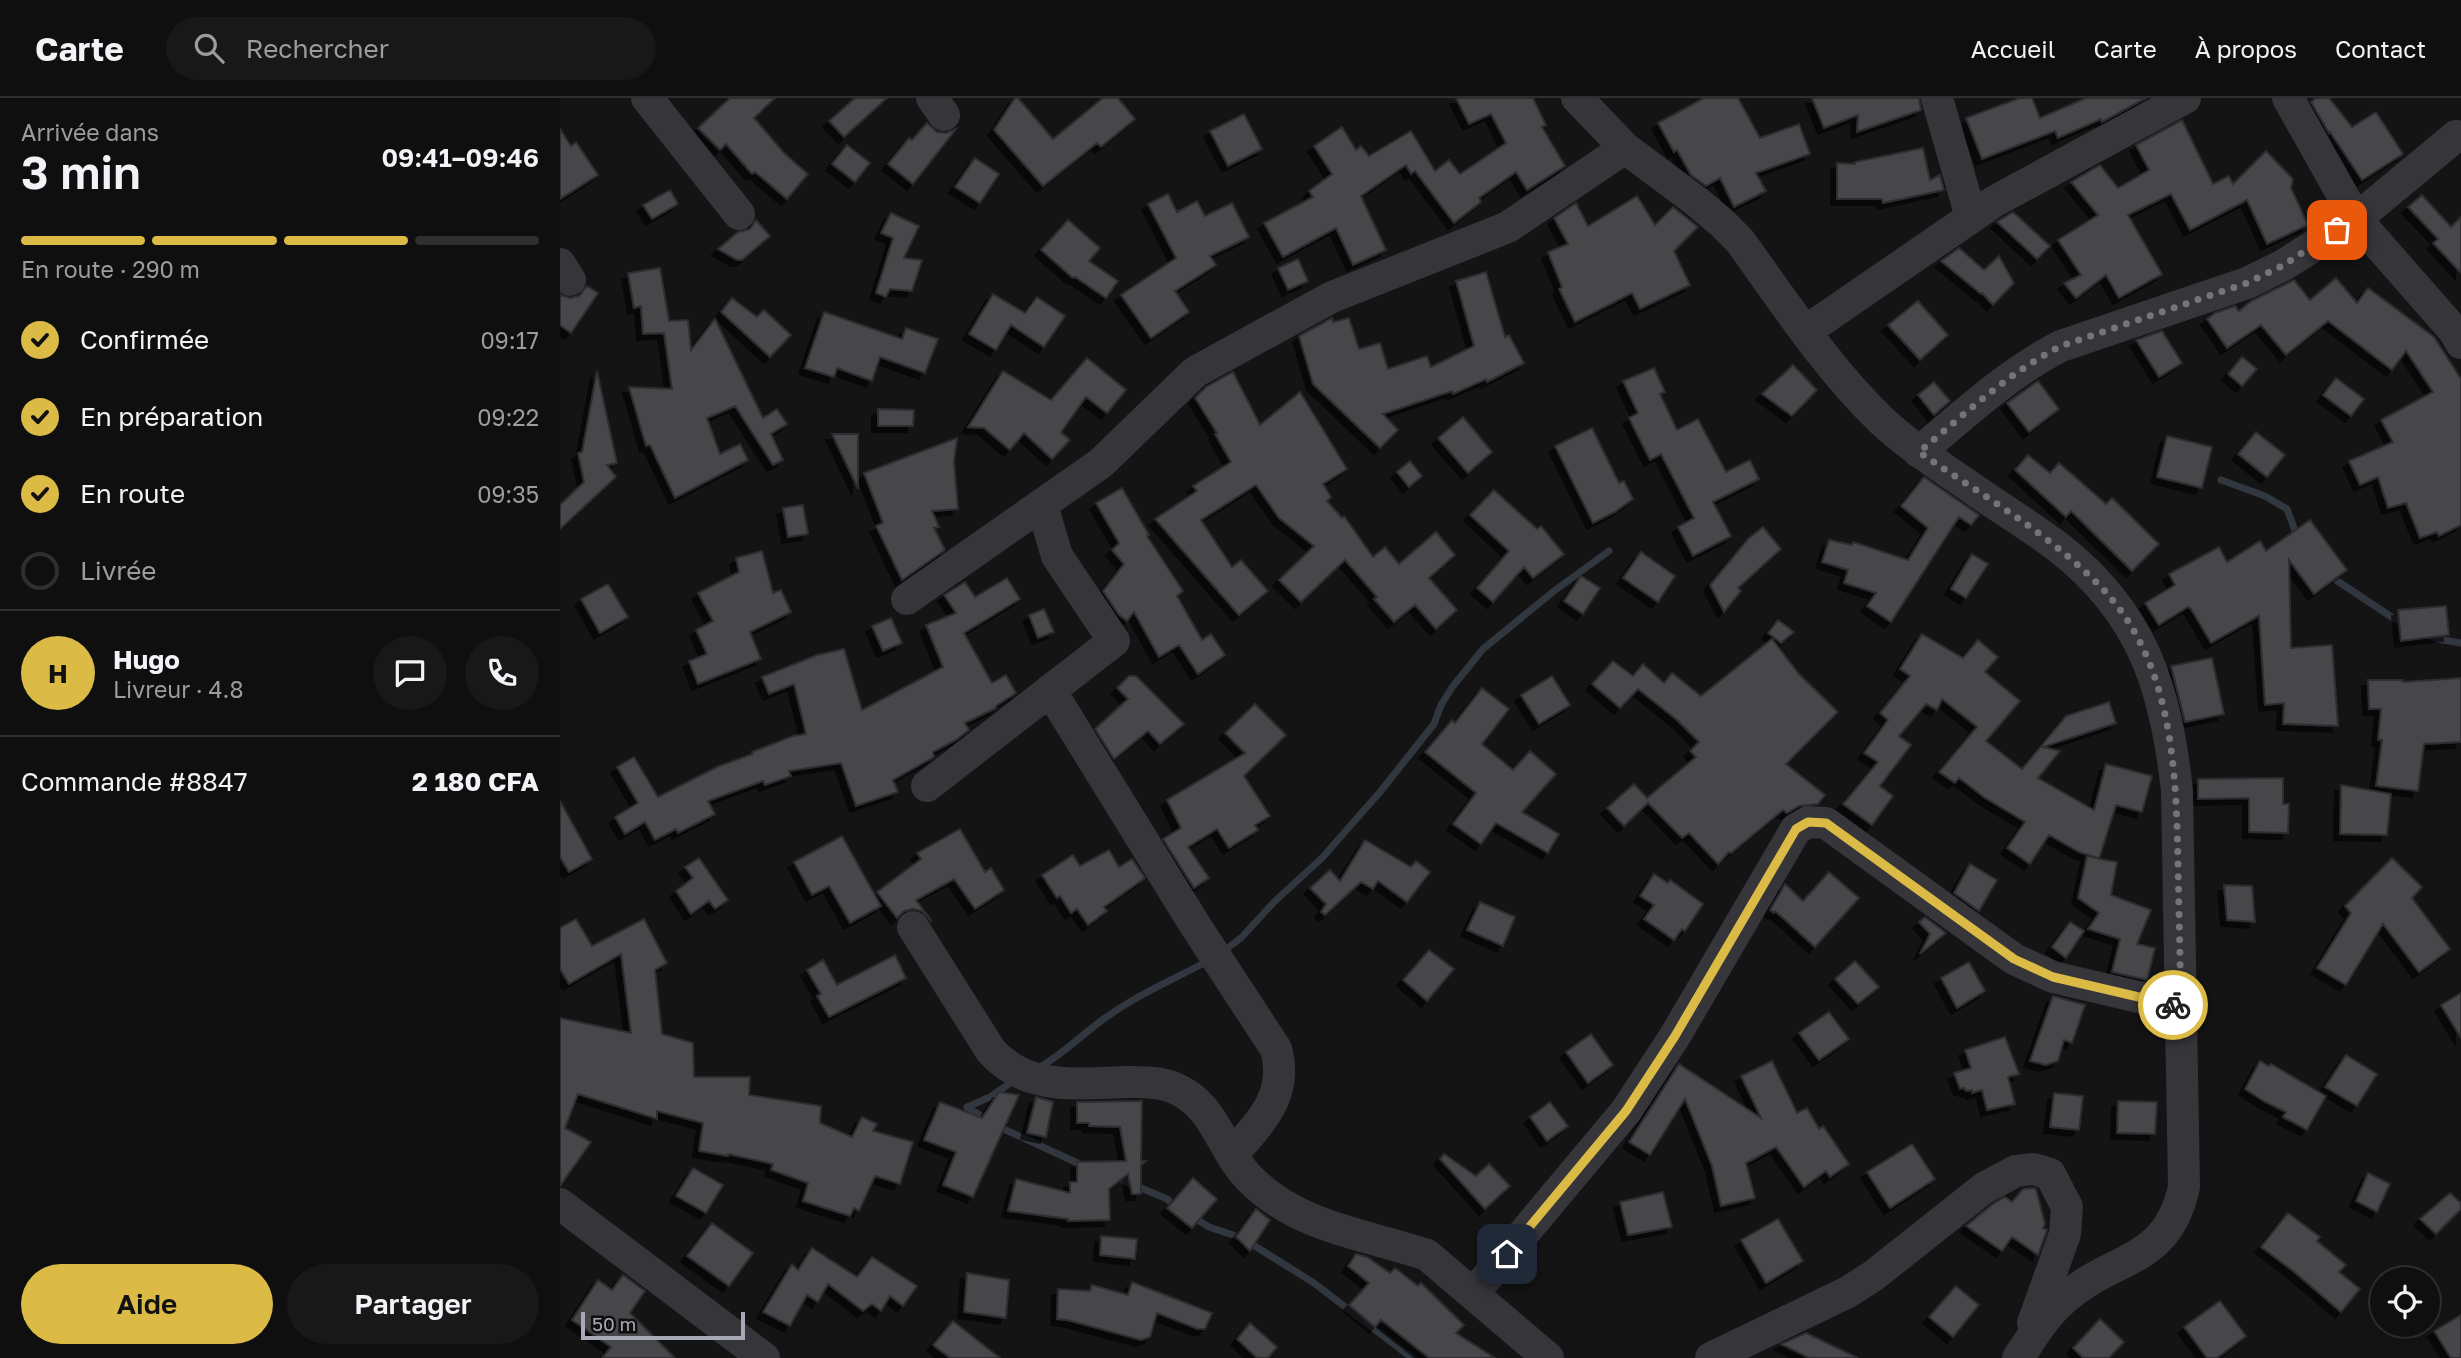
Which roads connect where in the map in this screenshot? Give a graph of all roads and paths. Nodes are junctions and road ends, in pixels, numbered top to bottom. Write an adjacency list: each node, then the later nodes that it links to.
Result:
1 (647, 98): 8 (street)
2 (1577, 98): 7 (street)
3 (1937, 98): 9 (street)
4 (2185, 98): 9 (street)
5 (2288, 98): 10 (street)
6 (2456, 136): 10 (street)
7 (1625, 148): 11 (street); 14 (street)
8 (739, 214)
9 (1971, 218): 11 (street)
10 (2356, 219): 12 (street); 13 (street)
11 (1806, 331): 13 (street)
12 (2461, 343)
13 (1919, 452): 19 (street)
14 (1042, 505): 15 (street); 16 (street)
15 (907, 599)
16 (1050, 690): 17 (street); 20 (street)
17 (927, 786)
18 (913, 928): 20 (street)
19 (2181, 1007): 22 (street); 23 (street)
20 (1232, 1156): 22 (street)
21 (560, 1204): 24 (street)
22 (1473, 1294): 25 (street)
23 (2020, 1354): 26 (street)
24 (764, 1358)
25 (1548, 1358)
26 (1711, 1358)

